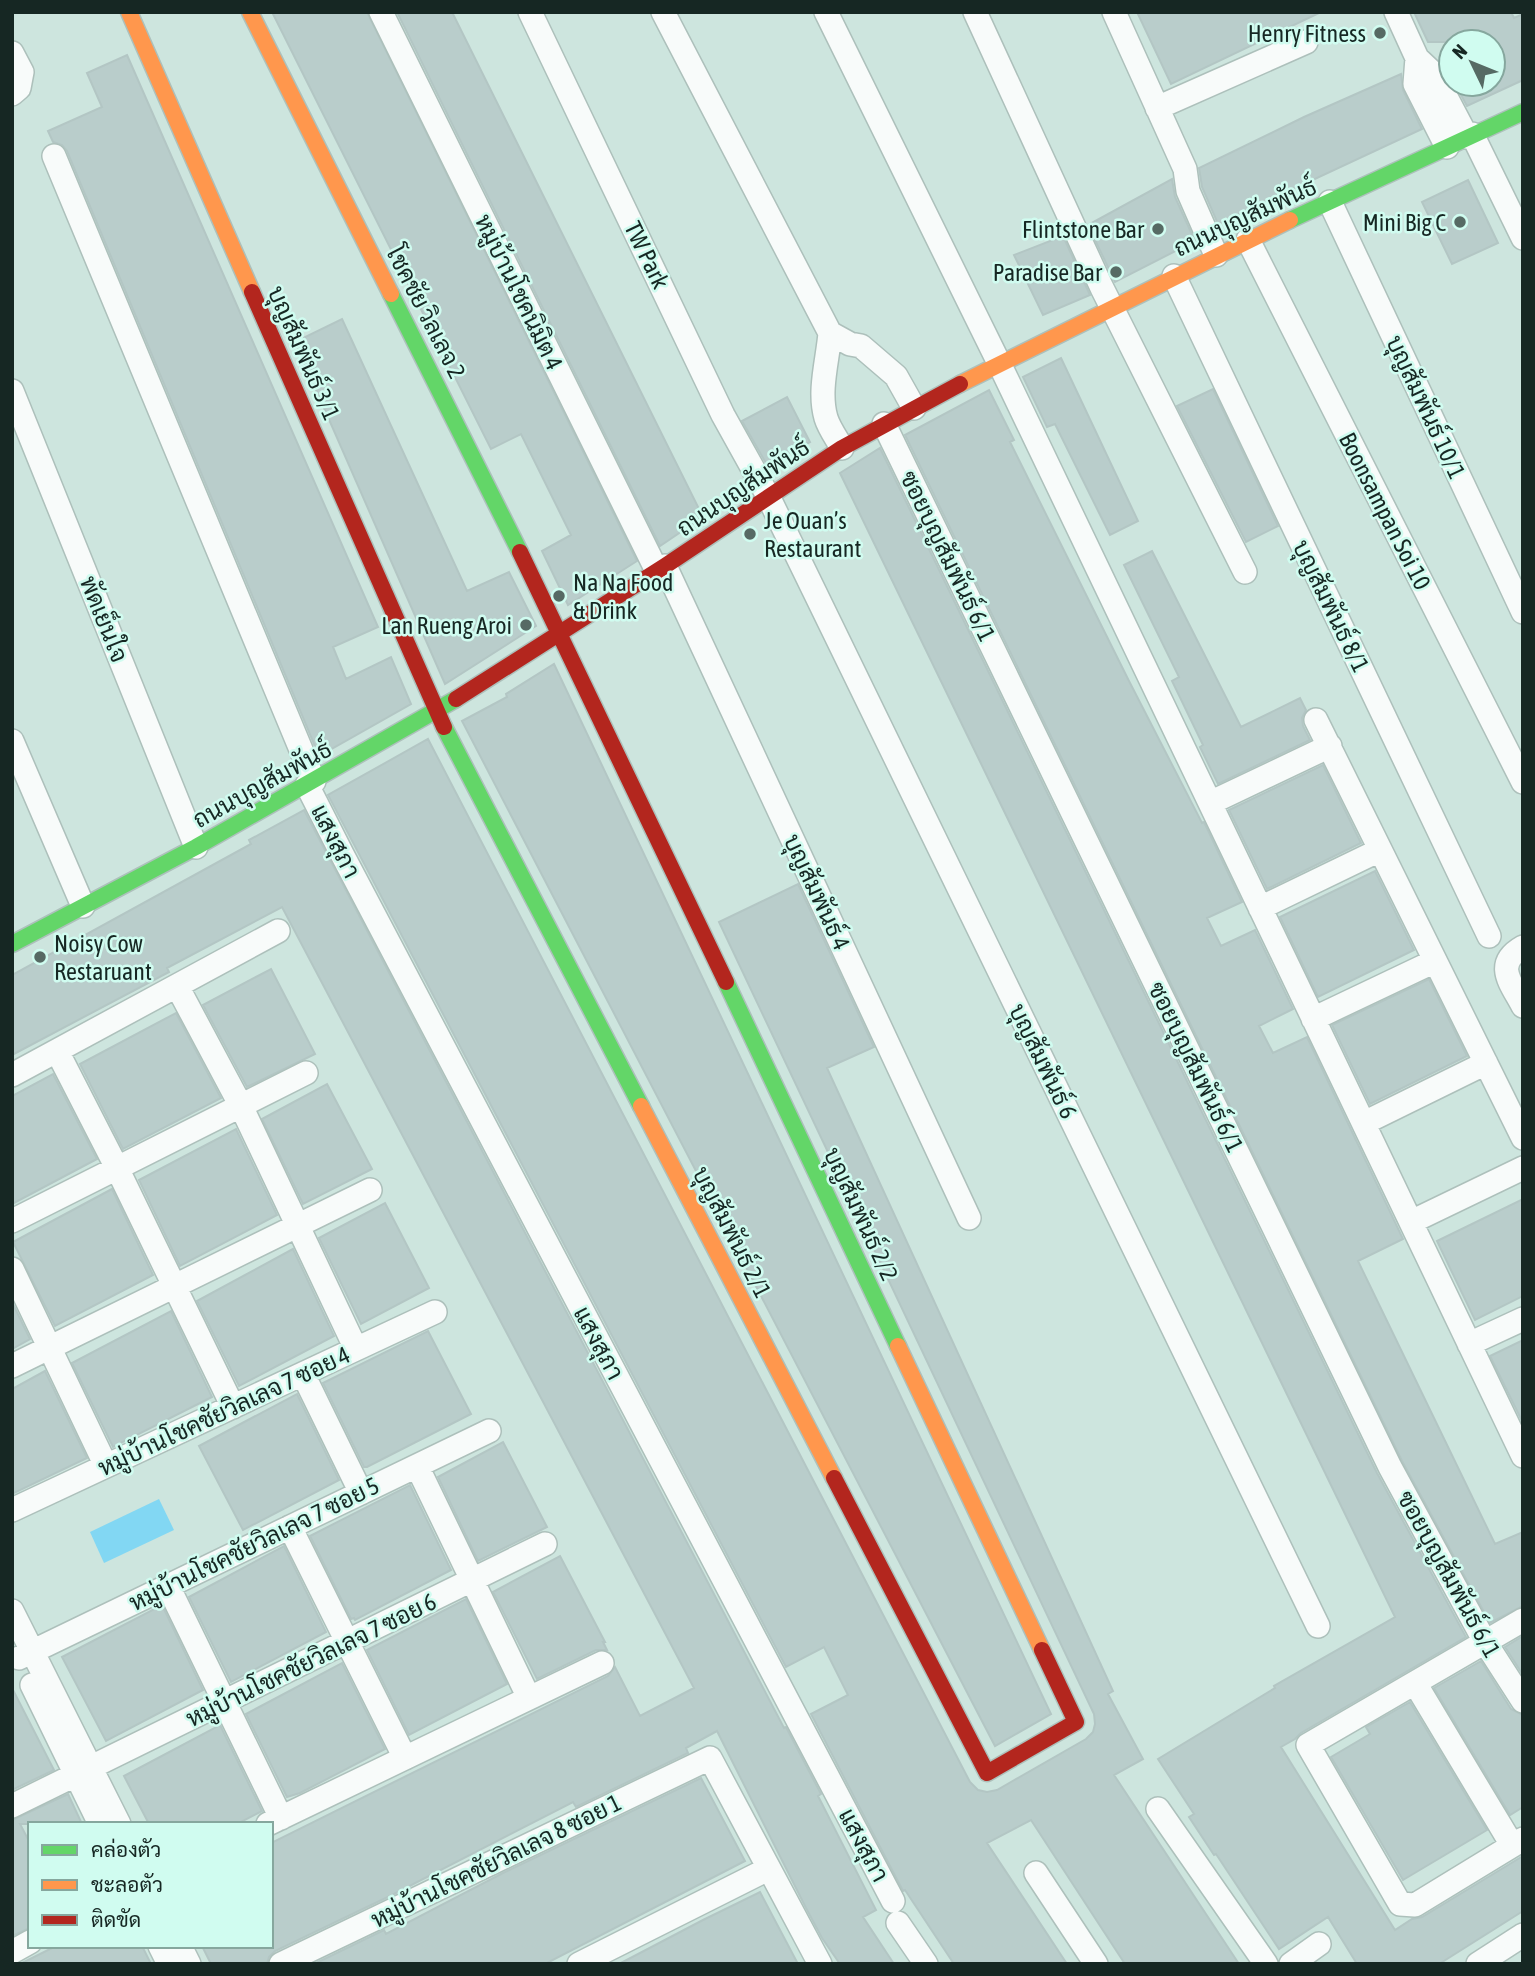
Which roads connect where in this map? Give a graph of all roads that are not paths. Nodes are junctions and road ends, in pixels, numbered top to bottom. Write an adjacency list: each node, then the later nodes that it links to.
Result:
1 (129, 12): 35 (street, บุญสัมพันธ์ 3/1)
2 (250, 12): 34 (street, โชคชัย วิลเลจ 2)
3 (381, 12): 31 (street, หมู่บ้านโชคนิมิต 4)
4 (530, 12): 30 (street, TW Park)
5 (663, 12): 24 (street)
6 (826, 12): 25 (street)
7 (975, 12): 23 (street)
8 (1114, 12): 14 (street, Boonsampan Soi 10)
9 (1396, 12): 11 (street)
10 (1306, 42): 14 (street)
11 (1417, 58): 16 (street); 17 (street)
12 (16, 67): 13 (street)
13 (12, 94)
14 (1157, 108): 21 (street, Boonsampan Soi 10)
15 (1523, 112): 16 (street, ถนนบุญสัมพันธ์)
16 (1470, 136): 17 (street, ถนนบุญสัมพันธ์); 20 (street)
17 (1447, 147): 19 (street, ถนนบุญสัมพันธ์)
18 (54, 156): 40 (street, แสงสุภา)
19 (1329, 202): 21 (street, ถนนบุญสัมพันธ์); 33 (street, บุญสัมพันธ์ 10/1)
20 (1523, 238)
21 (1231, 248): 22 (street, ถนนบุญสัมพันธ์); 39 (street, Boonsampan Soi 10)
22 (1174, 276): 23 (street, ถนนบุญสัมพันธ์); 47 (street, บุญสัมพันธ์ 8/1)
23 (1111, 307): 25 (street, ถนนบุญสัมพันธ์); 32 (street)
24 (830, 332): 27 (street); 29 (street)
25 (999, 363): 27 (street, ถนนบุญสัมพันธ์); 41 (street)
26 (12, 391): 42 (street, พัดเย็นใจ)
27 (914, 408): 28 (street, ถนนบุญสัมพันธ์)
28 (884, 424): 29 (street, ถนนบุญสัมพันธ์); 92 (street, ซอยบุญสัมพันธ์ 6/1)
29 (842, 448): 30 (street, ถนนบุญสัมพันธ์)
30 (768, 496): 31 (street, ถนนบุญสัมพันธ์); 90 (street, บุญสัมพันธ์ 6)
31 (661, 569): 34 (street, ถนนบุญสัมพันธ์); 64 (street, บุญสัมพันธ์ 4)
32 (1245, 572)
33 (1523, 612)
34 (561, 633): 35 (street, ถนนบุญสัมพันธ์); 101 (street, บุญสัมพันธ์ 2/2)
35 (436, 712): 40 (street, ถนนบุญสัมพันธ์); 101 (street, บุญสัมพันธ์ 2/1)
36 (1317, 720): 38 (street)
37 (12, 741): 44 (street)
38 (1330, 746): 41 (street); 43 (street)
39 (1523, 782)
40 (311, 783): 42 (street, ถนนบุญสัมพันธ์); 121 (street, แสงสุภา)
41 (1210, 803): 45 (street)
42 (197, 847): 44 (street, ถนนบุญสัมพันธ์)
43 (1380, 850): 45 (street); 50 (street)
44 (83, 906): 48 (street, ถนนบุญสัมพันธ์)
45 (1260, 908): 53 (street)
46 (278, 931): 51 (street)
47 (1489, 936)
48 (12, 944)
49 (1523, 947): 52 (street)
50 (1435, 961): 53 (street); 55 (street)
51 (177, 986): 54 (street); 58 (street)
52 (1523, 1006)
53 (1313, 1019): 59 (street)
54 (57, 1051): 57 (street); 61 (street)
55 (1486, 1063): 59 (street); 60 (street)
56 (306, 1073): 58 (street)
57 (12, 1075)
58 (241, 1106): 61 (street); 67 (street)
59 (1364, 1124): 66 (street)
60 (1523, 1138)
61 (117, 1168): 65 (street); 69 (street)
62 (1523, 1168): 66 (street)
63 (370, 1190): 67 (street)
64 (969, 1218)
65 (12, 1221)
66 (1411, 1222): 72 (street)
67 (298, 1226): 69 (street); 74 (street)
68 (12, 1269): 73 (street)
69 (173, 1287): 73 (street); 77 (street)
70 (435, 1312): 74 (street, หมู่บ้านโชคชัยวิลเลจ 7 ซอย 4)
71 (1523, 1319): 72 (street)
72 (1469, 1344): 79 (street)
73 (49, 1348): 75 (street); 80 (street)
74 (356, 1349): 76 (street, หมู่บ้านโชคชัยวิลเลจ 7 ซอย 4)
75 (12, 1366)
76 (303, 1374): 77 (street, หมู่บ้านโชคชัยวิลเลจ 7 ซอย 4); 82 (street)
77 (233, 1407): 80 (street, หมู่บ้านโชคชัยวิลเลจ 7 ซอย 4)
78 (489, 1432): 81 (street, หมู่บ้านโชคชัยวิลเลจ 7 ซอย 5)
79 (1523, 1456)
80 (106, 1466): 83 (street, หมู่บ้านโชคชัยวิลเลจ 7 ซอย 4)
81 (416, 1466): 82 (street, หมู่บ้านโชคชัยวิลเลจ 7 ซอย 5); 86 (street)
82 (361, 1493): 84 (street, หมู่บ้านโชคชัยวิลเลจ 7 ซอย 5)
83 (12, 1510)
84 (290, 1527): 87 (street, หมู่บ้านโชคชัยวิลเลจ 7 ซอย 5); 91 (street)
85 (545, 1544): 86 (street, หมู่บ้านโชคชัยวิลเลจ 7 ซอย 6)
86 (474, 1579): 91 (street, หมู่บ้านโชคชัยวิลเลจ 7 ซอย 6); 96 (street)
87 (168, 1586): 93 (street, หมู่บ้านโชคชัยวิลเลจ 7 ซอย 5); 98 (street)
88 (12, 1611): 93 (street)
89 (1523, 1620): 92 (street)
90 (1318, 1626)
91 (348, 1642): 98 (street, หมู่บ้านโชคชัยวิลเลจ 7 ซอย 6); 99 (street)
92 (1485, 1642): 95 (street); 97 (street, ซอยบุญสัมพันธ์ 6/1)
93 (21, 1651): 100 (street)
94 (602, 1663): 96 (street)
95 (1415, 1683): 107 (street); 107 (street)
96 (530, 1698): 99 (street)
97 (1523, 1701)
98 (226, 1702): 100 (street, หมู่บ้านโชคชัยวิลเลจ 7 ซอย 6); 104 (street)
99 (405, 1758): 104 (street)
100 (84, 1772): 102 (street, หมู่บ้านโชคชัยวิลเลจ 7 ซอย 6); 105 (street); 106 (street)
101 (987, 1773)
102 (12, 1806)
103 (1158, 1809): 123 (street)
104 (275, 1821)
105 (99, 1822)
106 (118, 1822)
107 (1518, 1842)
108 (768, 1869): 118 (street, หมู่บ้านโชคชัยวิลเลจ 8 ซอย 1); 119 (street); 120 (street)
109 (1036, 1873): 122 (street)
110 (1523, 1935): 125 (street)
111 (28, 1943): 115 (street)
112 (1320, 1944): 124 (street)
113 (161, 1948): 116 (street)
114 (181, 1948): 117 (street)
115 (12, 1951)
116 (169, 1964)
117 (189, 1964)
118 (281, 1964)
119 (579, 1964)
120 (820, 1964)
121 (926, 1964)
122 (1096, 1964)
123 (1266, 1964)
124 (1291, 1964)
125 (1478, 1964)

